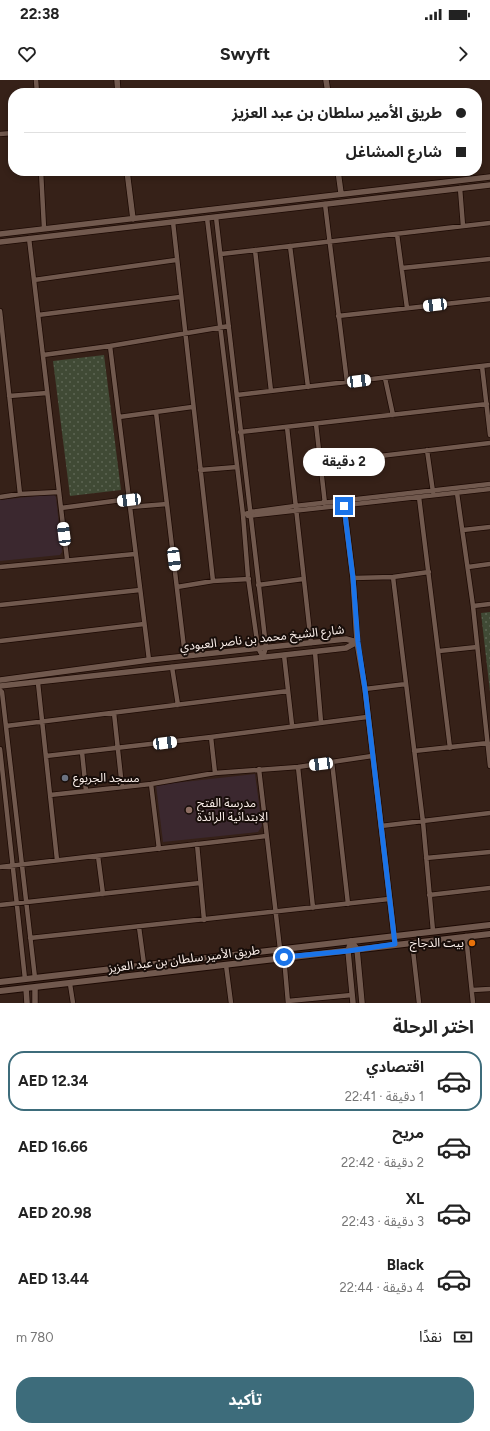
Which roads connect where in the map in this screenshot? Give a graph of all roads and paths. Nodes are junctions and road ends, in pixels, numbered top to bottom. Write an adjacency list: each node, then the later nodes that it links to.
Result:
1 (41, 176): 16 (street)
2 (129, 176): 12 (street)
3 (339, 176): 7 (street)
4 (490, 177): 7 (street)
5 (490, 185): 6 (street)
6 (460, 188): 8 (street); 15 (street)
7 (341, 193): 9 (street)
8 (325, 204): 10 (street); 21 (street)
9 (210, 209): 10 (street); 11 (street); 12 (street)
10 (216, 217): 11 (street); 24 (street)
11 (207, 218): 13 (street); 36 (street)
12 (133, 219): 16 (street)
13 (173, 222): 19 (street); 26 (street)
14 (490, 223): 15 (street)
15 (463, 226): 18 (street)
16 (44, 228): 17 (street)
17 (0, 234)
18 (397, 234): 21 (street); 27 (street)
19 (29, 238): 20 (street); 28 (street)
20 (0, 242)
21 (329, 242): 22 (street); 34 (street)
22 (290, 246): 23 (street); 44 (street)
23 (255, 250): 24 (street); 45 (street)
24 (221, 254): 35 (street)
25 (490, 259): 27 (street)
26 (176, 260): 28 (street); 29 (street)
27 (402, 268): 31 (street)
28 (34, 280): 33 (street)
29 (180, 297): 33 (street); 37 (street)
30 (490, 299): 31 (street)
31 (407, 308): 34 (street)
32 (0, 311): 48 (street)
33 (38, 315): 39 (street)
34 (338, 316): 43 (street)
35 (229, 326): 36 (street); 47 (street)
36 (221, 328): 37 (street); 61 (street)
37 (184, 333): 38 (street); 50 (street)
38 (110, 346): 39 (street); 53 (street)
39 (43, 355): 46 (street)
40 (490, 365): 41 (street)
41 (482, 366): 42 (street); 49 (street)
42 (385, 378): 43 (street); 52 (street)
43 (346, 382): 44 (street)
44 (308, 387): 45 (street)
45 (271, 391): 47 (street)
46 (47, 393): 48 (street); 65 (street)
47 (237, 395): 56 (street)
48 (9, 396): 68 (street)
49 (487, 404): 52 (street); 57 (street)
50 (192, 407): 51 (street); 62 (street)
51 (156, 412): 53 (street); 73 (street)
52 (393, 415): 54 (street)
53 (119, 417): 71 (street)
54 (316, 424): 55 (street); 60 (street)
55 (287, 427): 56 (street); 74 (street)
56 (240, 432): 80 (street)
57 (490, 436)
58 (490, 443): 59 (street)
59 (427, 450): 60 (street); 66 (street)
60 (321, 462): 72 (street)
61 (237, 467): 62 (street); 81 (street)
62 (200, 470): 94 (street)
63 (490, 484): 66 (street)
64 (490, 489): 67 (street)
65 (59, 492): 68 (street); 76 (street)
66 (434, 493): 67 (street); 70 (street); 72 (street)
67 (458, 493): 83 (street)
68 (20, 494): 69 (street)
69 (0, 497)
70 (420, 497): 75 (street); 89 (street)
71 (129, 500): 76 (street); 77 (street)
72 (325, 502): 74 (street); 78 (street)
73 (167, 504): 77 (street); 96 (street)
74 (295, 506): 79 (street); 80 (street)
75 (344, 506): 78 (street); 91 (street)
76 (61, 508): 85 (street)
77 (130, 508): 84 (street)
78 (326, 508): 79 (street)
79 (296, 511): 80 (street); 93 (street)
80 (250, 514): 81 (street); 95 (street)
81 (243, 515): 92 (street)
82 (490, 528): 83 (street)
83 (463, 530): 88 (street)
84 (136, 554): 85 (street); 97 (street)
85 (67, 560): 87 (street)
86 (490, 564): 88 (street)
87 (0, 567)
88 (468, 567): 100 (street)
89 (429, 572): 90 (street); 109 (street)
90 (393, 577): 91 (street); 117 (street)
91 (353, 578): 103 (street)
92 (248, 579): 94 (street); 107 (street)
93 (303, 579): 95 (street); 104 (street)
94 (213, 581): 96 (street)
95 (258, 585): 105 (street)
96 (177, 587): 111 (street)
97 (140, 590): 99 (street); 101 (street)
98 (490, 604): 100 (street)
99 (0, 605)
100 (473, 606): 106 (street)
101 (144, 624): 102 (street); 113 (street)
102 (0, 642)
103 (358, 642): 104 (street, شارع الشيخ محمد بن ناصر العبودي); 108 (street, شارع الشيخ محمد بن ناصر العبودي); 119 (street)
104 (311, 643): 105 (street, شارع الشيخ محمد بن ناصر العبودي)
105 (266, 647): 107 (street, شارع الشيخ محمد بن ناصر العبودي); 112 (street)
106 (477, 647): 109 (street); 129 (street)
107 (258, 648): 111 (street, شارع الشيخ محمد بن ناصر العبودي); 112 (street)
108 (315, 652): 110 (street, شارع الشيخ محمد بن ناصر العبودي); 126 (street)
109 (438, 652): 133 (street)
110 (284, 655): 112 (street, شارع الشيخ محمد بن ناصر العبودي); 121 (street)
111 (185, 656): 113 (street, شارع الشيخ محمد بن ناصر العبودي)
112 (263, 658): 114 (street, شارع الشيخ محمد بن ناصر العبودي)
113 (149, 660): 115 (street, شارع الشيخ محمد بن ناصر العبودي)
114 (172, 667): 116 (street, شارع الشيخ محمد بن ناصر العبودي); 122 (street)
115 (0, 680)
116 (38, 683): 118 (street, شارع الشيخ محمد بن ناصر العبودي); 125 (street)
117 (406, 684): 119 (street); 136 (street)
118 (0, 686)
119 (365, 689): 124 (street)
120 (0, 690): 128 (street)
121 (288, 691): 122 (street); 127 (street)
122 (178, 705): 123 (street)
123 (114, 713): 125 (street); 132 (street)
124 (367, 717): 126 (street); 138 (street)
125 (42, 721): 128 (street); 137 (street)
126 (321, 722): 127 (street)
127 (292, 725): 130 (street)
128 (6, 726): 159 (street)
129 (488, 728): 131 (street)
130 (211, 737): 132 (street); 143 (street)
131 (488, 744): 133 (street); 140 (street)
132 (118, 748): 135 (street); 145 (street)
133 (450, 748): 136 (street)
134 (0, 749): 158 (street)
135 (82, 752): 137 (street); 146 (street)
136 (414, 752): 149 (street)
137 (46, 756): 147 (street)
138 (372, 756): 139 (street); 150 (street)
139 (332, 762): 141 (street); 168 (street)
140 (490, 766)
141 (298, 767): 142 (street); 170 (street)
142 (259, 769): 143 (street); 151 (street)
143 (215, 773): 144 (street)
144 (151, 784): 145 (street); 153 (street)
145 (122, 787): 146 (street)
146 (86, 791): 147 (street)
147 (50, 795): 157 (street)
148 (490, 813): 149 (street)
149 (423, 822): 150 (street); 156 (street)
150 (381, 826): 165 (street)
151 (266, 836): 152 (street); 171 (street)
152 (197, 844): 153 (street); 161 (street)
153 (159, 849): 155 (street)
154 (490, 852): 156 (street)
155 (98, 856): 157 (street); 163 (street)
156 (426, 858): 164 (street)
157 (58, 860): 159 (street)
158 (14, 865): 159 (street); 160 (street); 167 (street)
159 (21, 865): 166 (street)
160 (0, 867)
161 (200, 883): 163 (street); 172 (street)
162 (490, 888): 164 (street)
163 (103, 894): 166 (street)
164 (429, 895): 175 (street)
165 (389, 899): 168 (street); 177 (street)
166 (26, 902): 167 (street); 179 (street)
167 (18, 903): 169 (street); 190 (street)
168 (348, 904): 170 (street)
169 (0, 905)
170 (313, 908): 171 (street)
171 (276, 912): 172 (street); 183 (street)
172 (204, 920): 174 (street)
173 (490, 925): 175 (main road, طريق الأمير سلطان بن عبد العزيز)
174 (139, 927): 179 (street); 187 (street)
175 (433, 931): 177 (main road, طريق الأمير سلطان بن عبد العزيز)
176 (490, 934): 178 (main road, طريق الأمير سلطان بن عبد العزيز)
177 (395, 935): 180 (main road, طريق الأمير سلطان بن عبد العزيز); 182 (street)
178 (466, 936): 181 (main road, طريق الأمير سلطان بن عبد العزيز); 196 (street)
179 (30, 938): 189 (street)
180 (351, 941): 183 (main road, طريق الأمير سلطان بن عبد العزيز); 184 (street); 185 (street)
181 (412, 942): 182 (main road, طريق الأمير سلطان بن عبد العزيز); 206 (street)
182 (395, 944): 184 (main road, طريق الأمير سلطان بن عبد العزيز)
183 (280, 949): 187 (main road, طريق الأمير سلطان بن عبد العزيز)
184 (357, 949): 185 (main road, طريق الأمير سلطان بن عبد العزيز); 205 (street)
185 (348, 951): 186 (main road, طريق الأمير سلطان بن عبد العزيز); 198 (street)
186 (284, 957): 188 (main road, طريق الأمير سلطان بن عبد العزيز); 199 (street)
187 (144, 964): 189 (main road, طريق الأمير سلطان بن عبد العزيز)
188 (226, 965): 192 (main road, طريق الأمير سلطان بن عبد العزيز); 203 (street)
189 (35, 978): 190 (main road, طريق الأمير سلطان بن عبد العزيز)
190 (25, 979): 191 (main road, طريق الأمير سلطان بن عبد العزيز)
191 (0, 982)
192 (70, 984): 194 (main road, طريق الأمير سلطان بن عبد العزيز); 202 (street)
193 (26, 988): 194 (main road, طريق الأمير سلطان بن عبد العزيز); 197 (main road, طريق الأمير سلطان بن عبد العزيز); 200 (street)
194 (35, 988): 201 (street)
195 (490, 989): 196 (street)
196 (472, 990): 207 (street)
197 (0, 991)
198 (352, 995): 199 (street); 204 (street)
199 (288, 1002)
200 (27, 1003)
201 (35, 1003)
202 (73, 1003)
203 (231, 1003)
204 (353, 1003)
205 (362, 1003)
206 (419, 1003)
207 (474, 1003)

